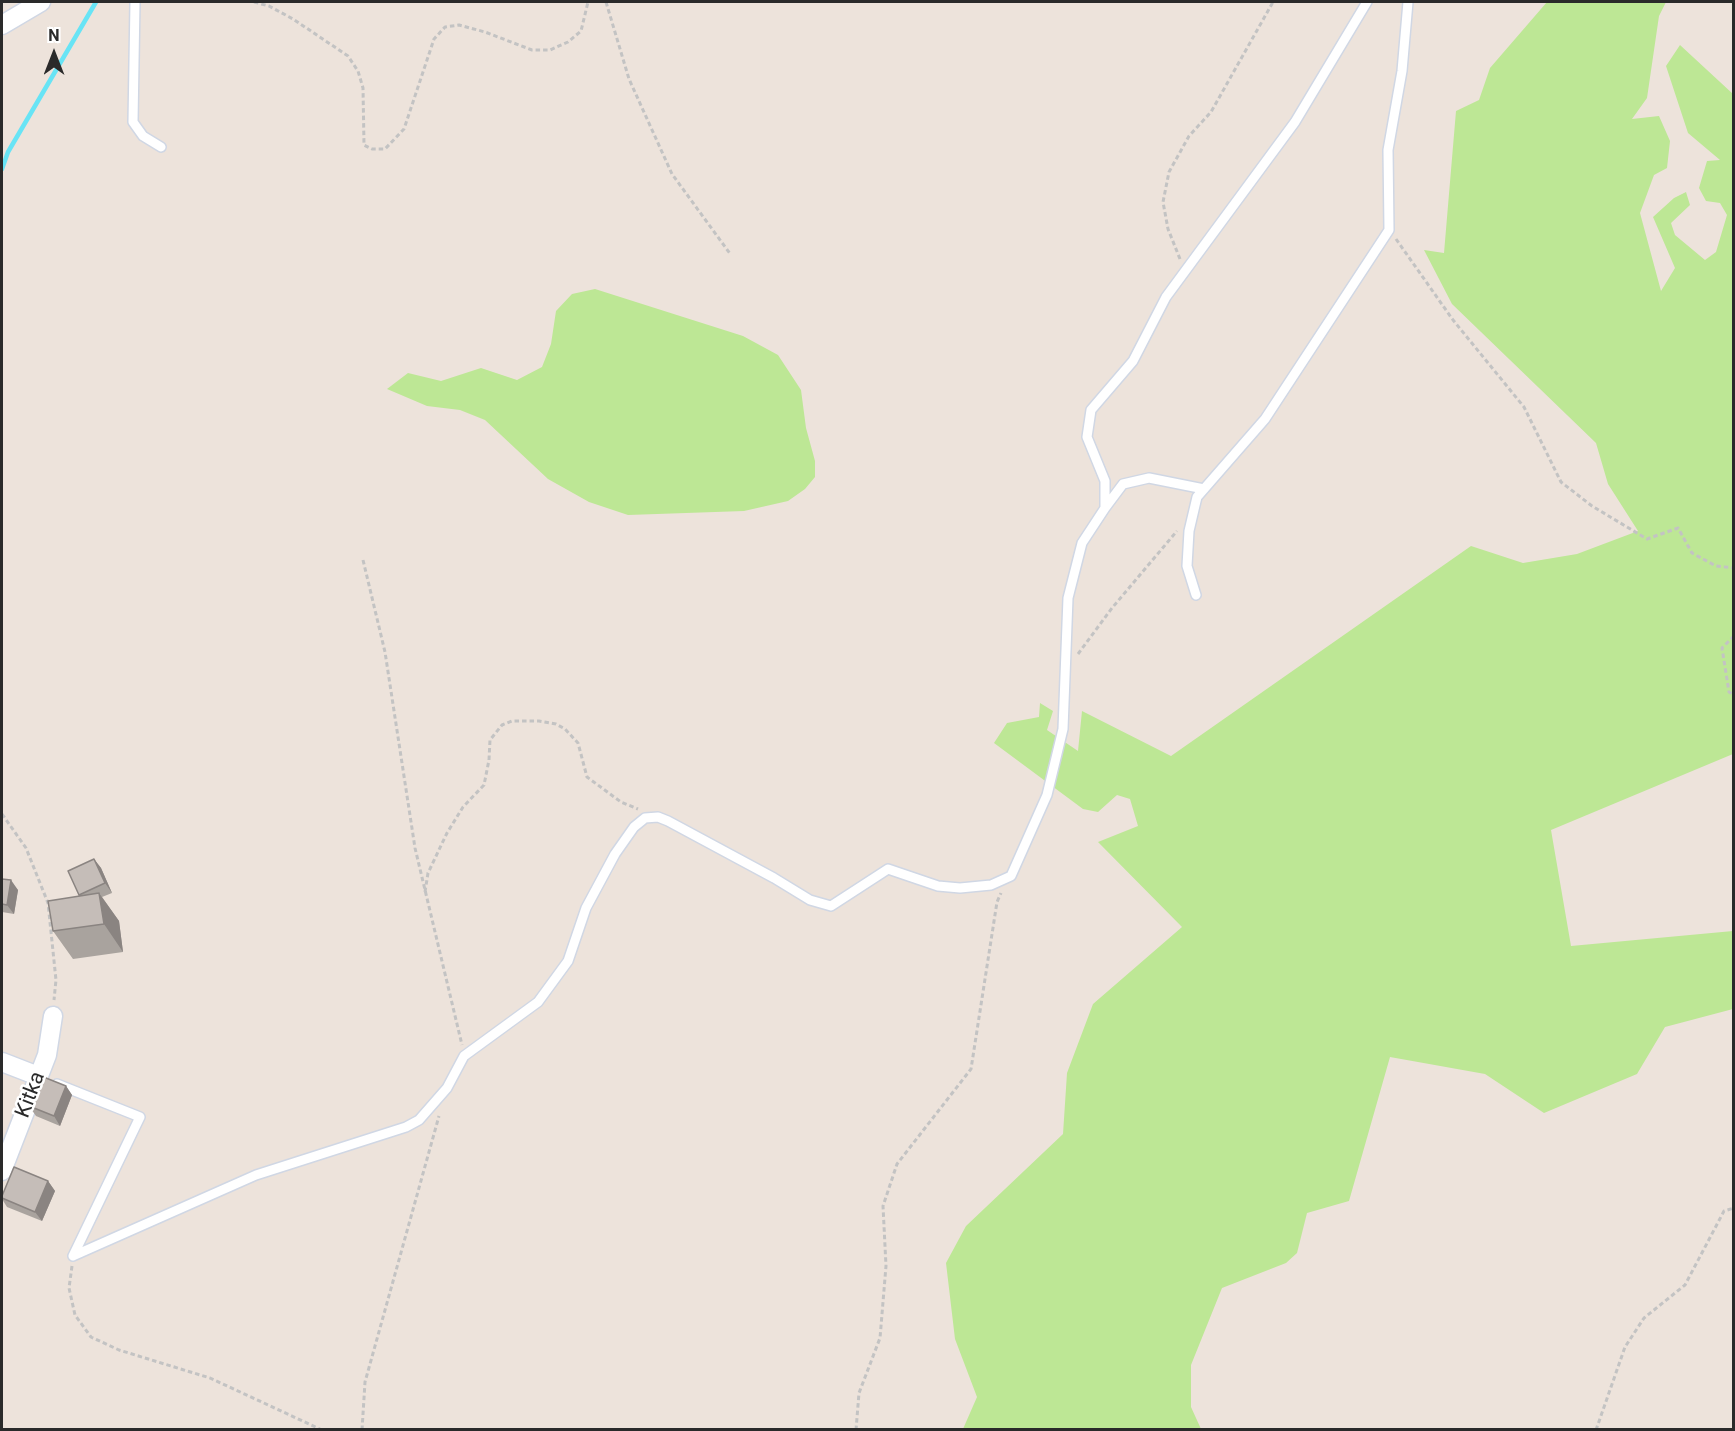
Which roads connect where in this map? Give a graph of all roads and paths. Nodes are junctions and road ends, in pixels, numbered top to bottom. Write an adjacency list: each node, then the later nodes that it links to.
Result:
1 (41, 2): 9 (street)
2 (135, 2): 10 (lane)
3 (254, 2): 4 (path)
4 (588, 2)
5 (606, 2): 12 (path)
6 (1273, 2): 13 (path)
7 (1367, 2): 13 (lane)
8 (1408, 2): 11 (lane)
9 (2, 25)
10 (161, 147)
11 (1389, 230): 14 (lane); 18 (path)
12 (731, 255)
13 (1183, 276): 15 (lane)
14 (1204, 489): 15 (lane); 16 (lane)
15 (1105, 508): 21 (lane)
16 (1193, 513): 19 (lane); 21 (path)
17 (363, 560): 26 (path)
18 (1734, 568)
19 (1196, 595)
20 (1734, 636): 22 (path)
21 (1064, 672): 25 (lane)
22 (1734, 695)
23 (2, 814): 27 (path)
24 (658, 817): 25 (lane); 26 (path); 28 (lane)
25 (1011, 876): 37 (path)
26 (424, 894): 28 (path)
27 (53, 1016): 30 (street, Kitka)
28 (464, 1056): 31 (lane)
29 (2, 1062): 30 (street)
30 (38, 1076): 32 (street, Kitka); 34 (lane)
31 (447, 1088): 34 (lane); 36 (path)
32 (2, 1171)
33 (1734, 1208): 38 (path)
34 (73, 1256): 35 (path)
35 (322, 1430)
36 (362, 1430)
37 (856, 1430)
38 (1596, 1430)

